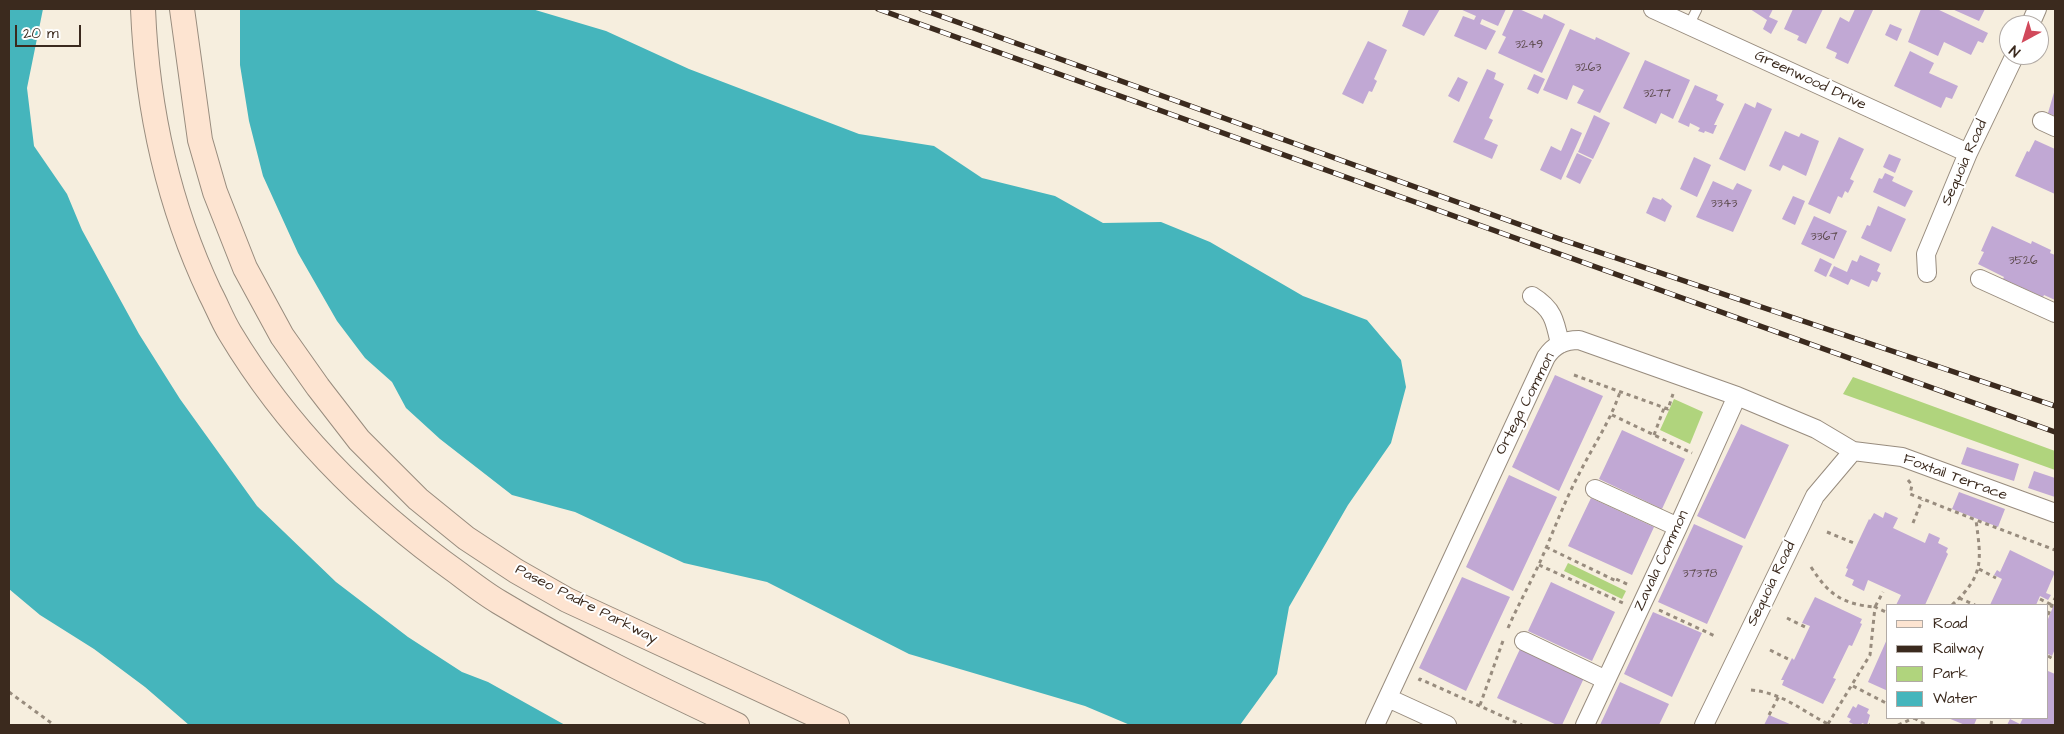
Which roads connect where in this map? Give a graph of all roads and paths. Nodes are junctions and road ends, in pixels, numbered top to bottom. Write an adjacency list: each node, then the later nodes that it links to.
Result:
1 (143, 9): 66 (main road)
2 (182, 9): 67 (main road, Paseo Padre Parkway)
3 (1653, 9): 5 (street, Greenwood Drive)
4 (1697, 9): 5 (lane)
5 (1689, 25): 7 (street, Greenwood Drive)
6 (2010, 65): 7 (street, Sequoia Road)
7 (1968, 153): 8 (street, Sequoia Road)
8 (1927, 273)
9 (1980, 279): 11 (street)
10 (1532, 296): 12 (street)
11 (2055, 313)
12 (1560, 344): 16 (street, Ortega Common); 59 (street, Ortega Common)
13 (1574, 375): 14 (path)
14 (1620, 392): 17 (path); 18 (path)
15 (1674, 392): 17 (path)
16 (1737, 396): 20 (street, Ortega Common); 21 (street, Zavala Common)
17 (1664, 408): 19 (path)
18 (1612, 415): 19 (path); 31 (path)
19 (1654, 435): 21 (path)
20 (1853, 451): 25 (street, Foxtail Terrace); 72 (street, Sequoia Road)
21 (1708, 460): 28 (street, Zavala Common)
22 (1907, 479): 24 (path)
23 (1596, 489): 28 (street)
24 (1922, 500): 26 (path); 27 (path)
25 (2055, 513)
26 (1976, 520): 32 (path); 35 (path)
27 (1913, 523)
28 (1678, 527): 41 (street, Zavala Common)
29 (1827, 532): 30 (path)
30 (1854, 544)
31 (1546, 547): 33 (path); 41 (path)
32 (2055, 550)
33 (1539, 565): 41 (path); 61 (path)
34 (1811, 567): 45 (path)
35 (1979, 569): 36 (path); 38 (path)
36 (1996, 578)
37 (1883, 592): 45 (path)
38 (1959, 598): 42 (path); 43 (path)
39 (2055, 598): 44 (path)
40 (2040, 599): 44 (path)
41 (1643, 602): 50 (path); 54 (street, Zavala Common)
42 (1953, 604)
43 (1973, 604)
44 (2052, 605): 47 (path)
45 (1875, 607): 46 (path); 55 (path)
46 (1886, 612)
47 (2049, 612)
48 (1787, 618): 49 (path)
49 (1805, 627)
50 (1716, 636)
51 (1524, 641): 54 (street)
52 (1770, 650): 53 (path)
53 (1790, 660)
54 (1606, 680): 71 (street, Zavala Common)
55 (1853, 686): 60 (path); 73 (path)
56 (1751, 690): 58 (path)
57 (9, 692): 65 (path)
58 (1779, 696): 63 (path); 73 (path)
59 (1388, 698): 62 (street); 68 (street, Ortega Common)
60 (1886, 703)
61 (1480, 705): 62 (path); 70 (path)
62 (1408, 707): 69 (street)
63 (1769, 715)
64 (1912, 719): 74 (path)
65 (54, 725)
66 (737, 725)
67 (837, 725)
68 (1375, 725)
69 (1447, 725)
70 (1522, 725)
71 (1585, 725)
72 (1704, 725)
73 (1829, 725)
74 (1898, 725)

